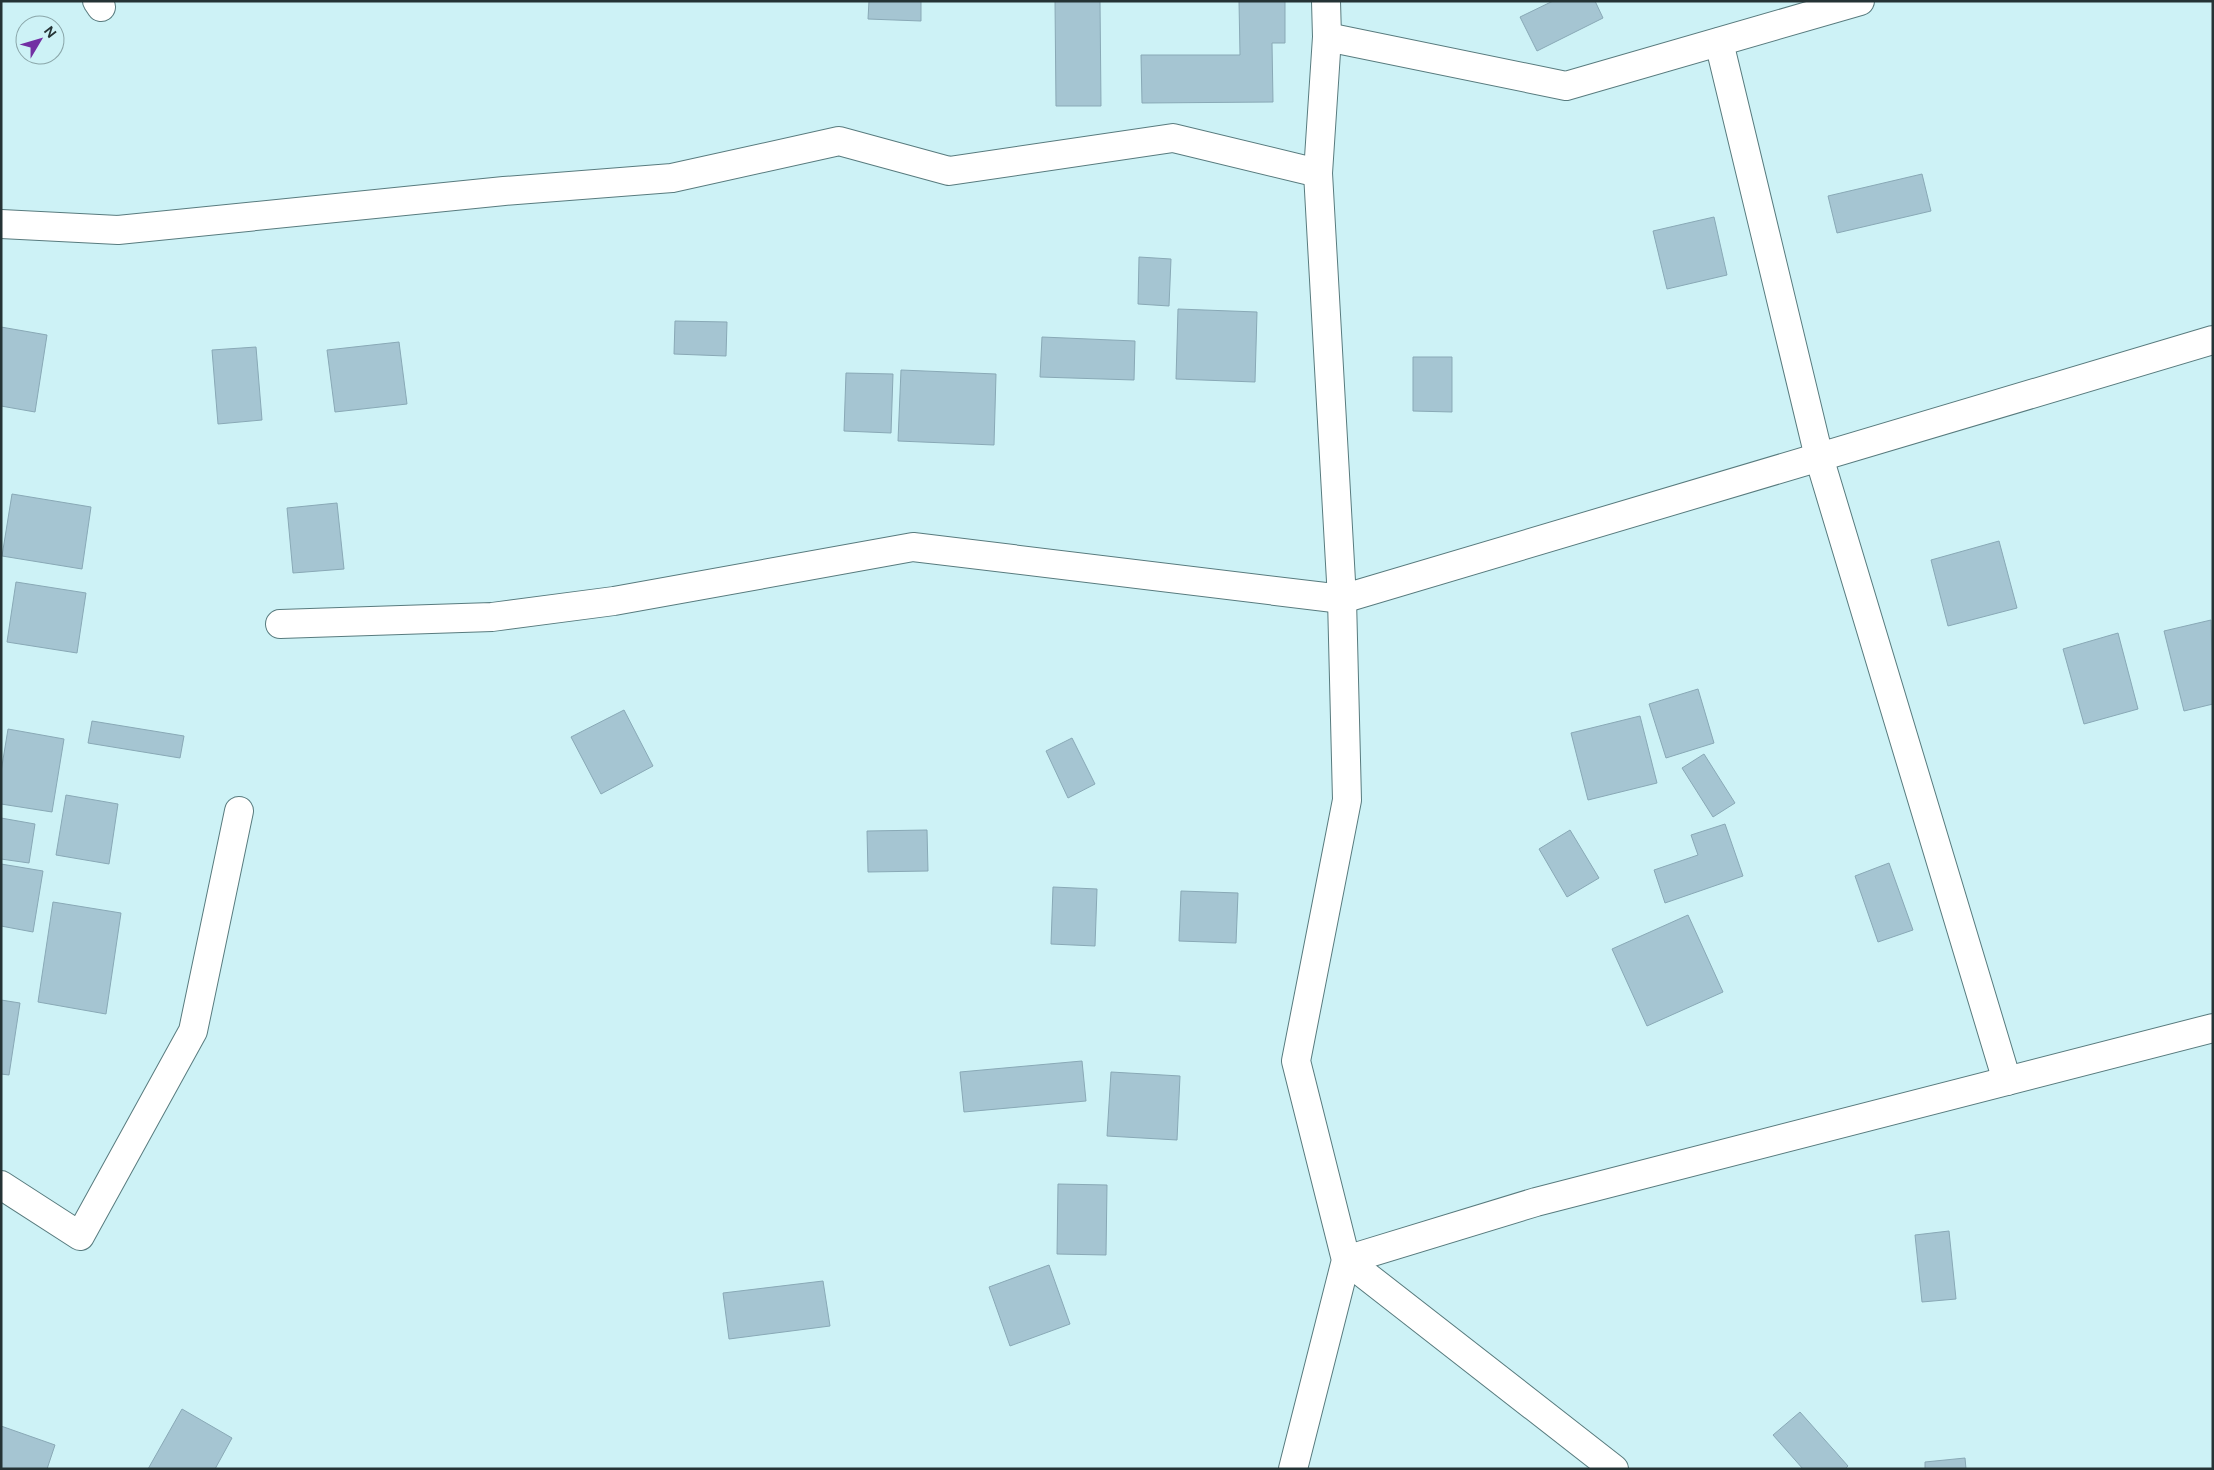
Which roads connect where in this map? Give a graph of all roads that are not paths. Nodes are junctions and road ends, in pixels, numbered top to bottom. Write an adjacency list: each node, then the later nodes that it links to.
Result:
1 (1326, 1): 3 (street)
2 (1860, 1): 4 (street)
3 (1327, 37): 4 (street); 5 (street)
4 (1719, 42): 8 (street)
5 (1318, 173): 6 (street); 9 (street)
6 (1, 224)
7 (2213, 340): 8 (street)
8 (1819, 457): 9 (street); 13 (street)
9 (1342, 599): 10 (street); 15 (street)
10 (280, 624)
11 (238, 811): 14 (street)
12 (2213, 1028): 13 (street)
13 (2008, 1081): 15 (street)
14 (1, 1185)
15 (1346, 1260): 16 (street); 17 (street)
16 (1293, 1469)
17 (1614, 1469)

